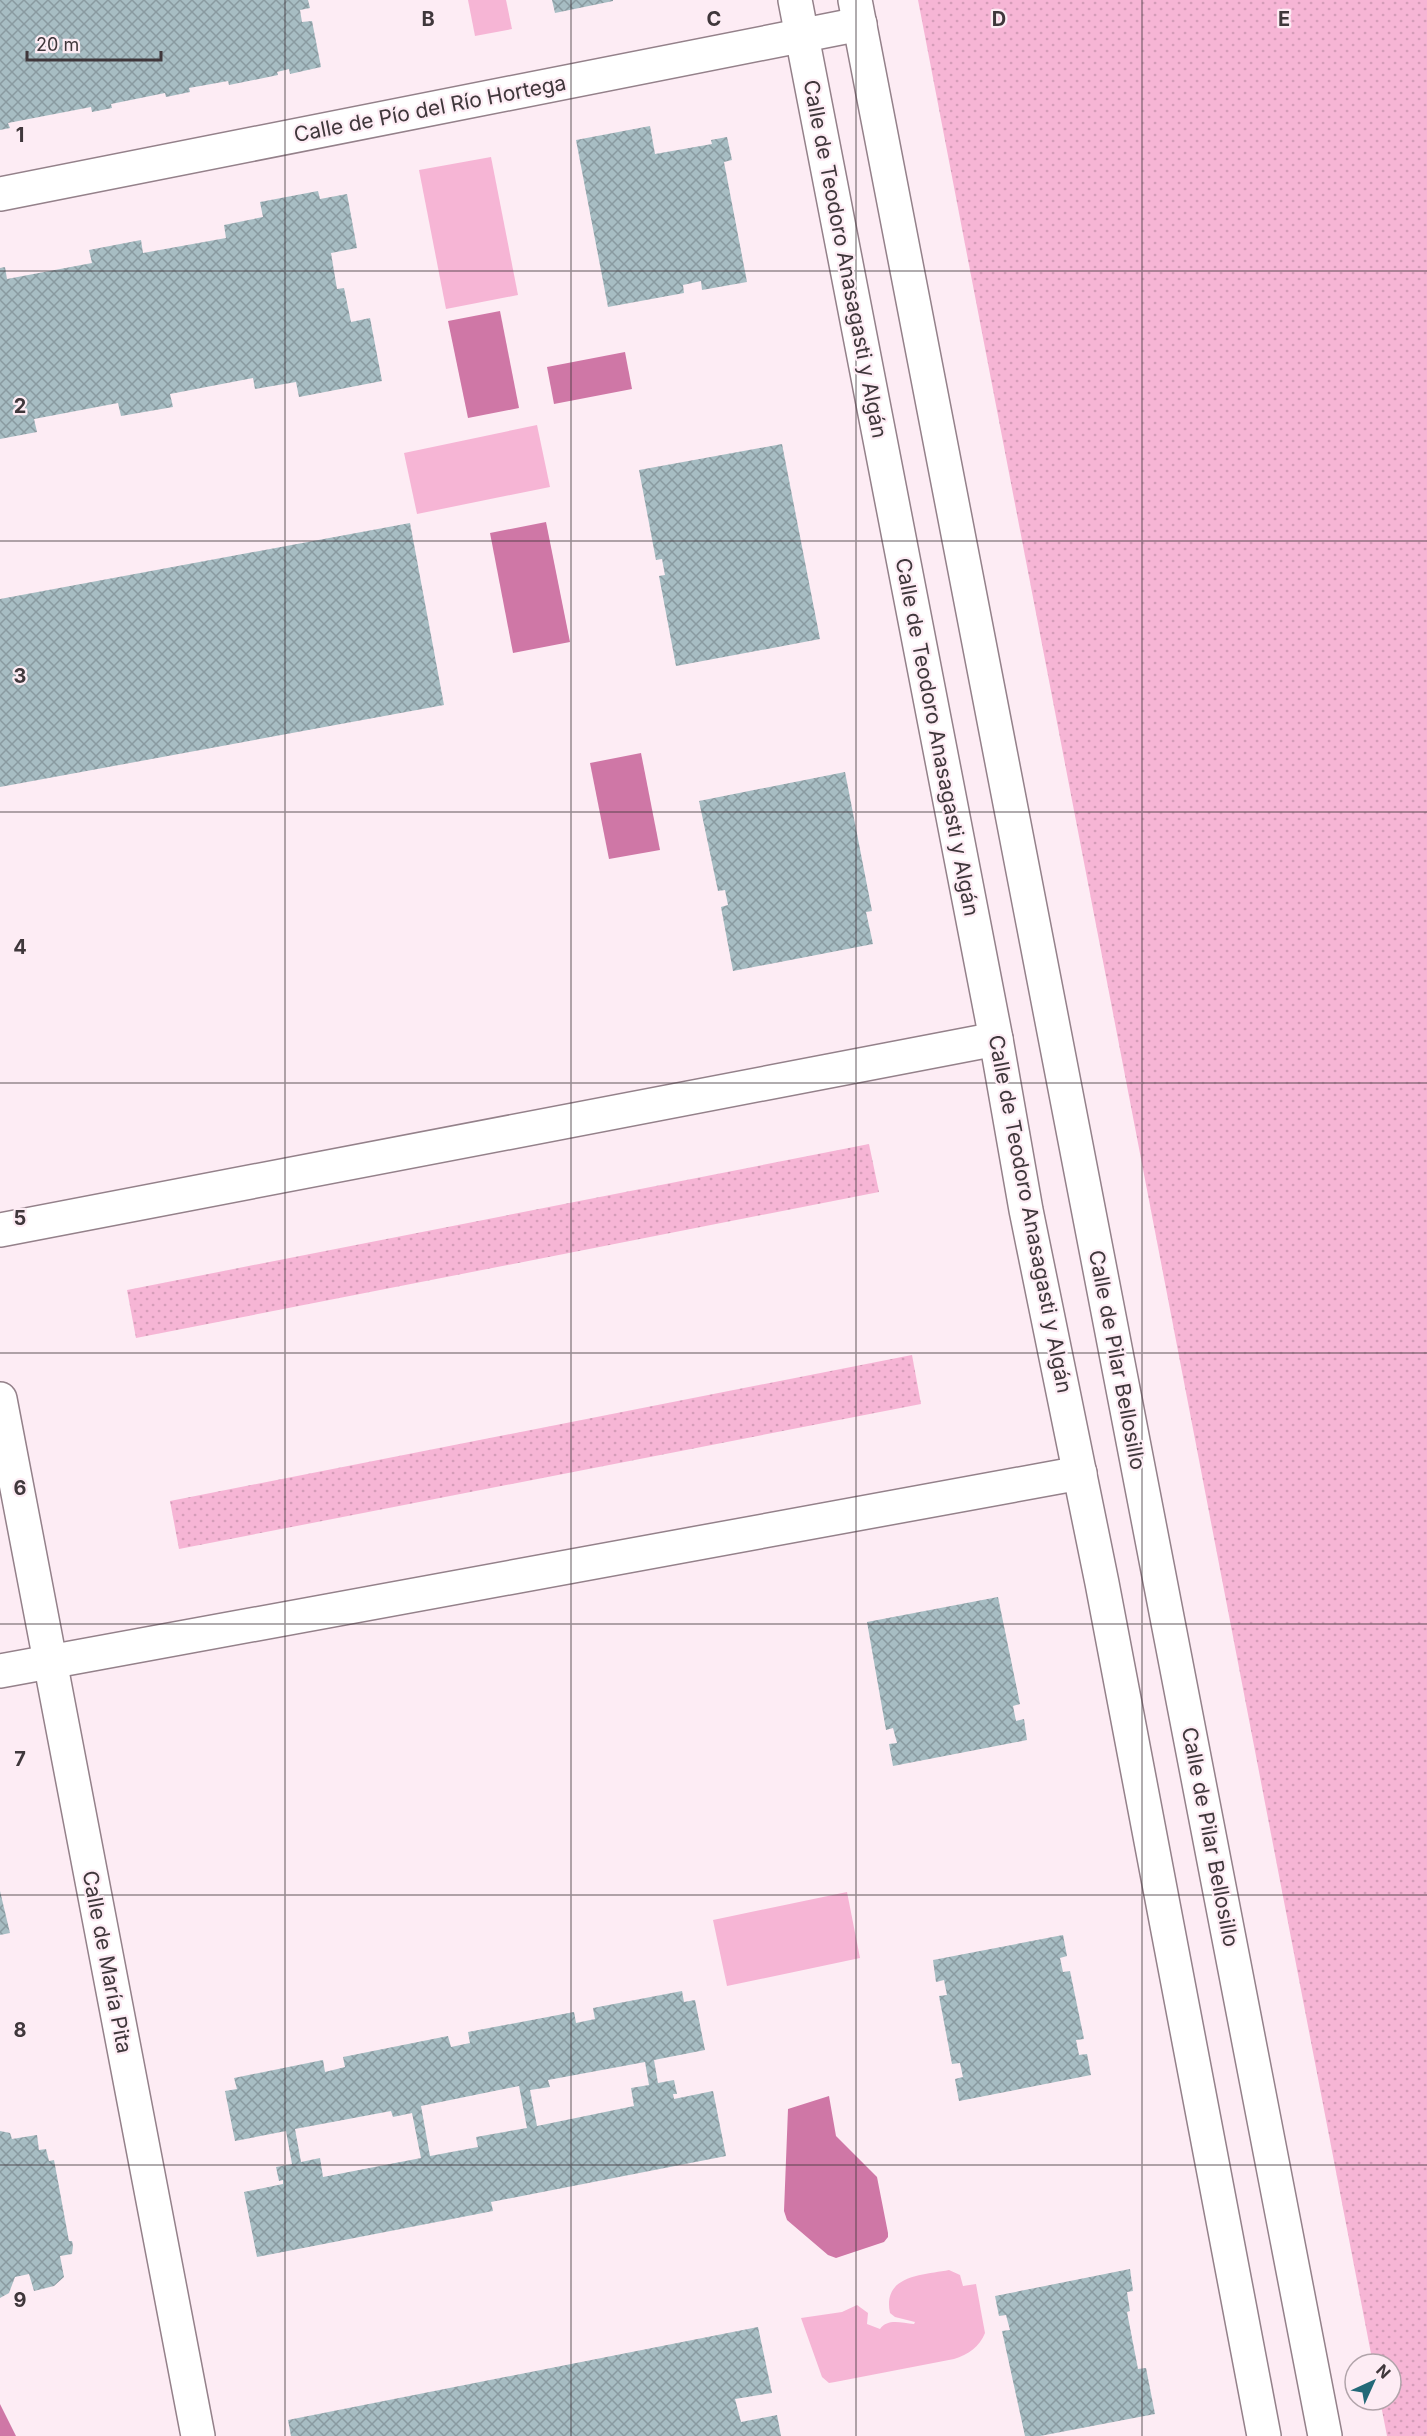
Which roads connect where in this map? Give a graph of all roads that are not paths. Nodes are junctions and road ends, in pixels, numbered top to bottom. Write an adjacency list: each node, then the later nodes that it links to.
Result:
1 (795, 0): 3 (street, Calle de Teodoro Anasagasti y Algán)
2 (857, 12): 3 (street, Calle de Pío del Río Hortega); 13 (street, Calle de Pilar Bellosillo)
3 (801, 36): 4 (street, Calle de Pío del Río Hortega); 5 (street, Calle de Teodoro Anasagasti y Algán)
4 (0, 194)
5 (996, 1039): 6 (street); 8 (street, Calle de Teodoro Anasagasti y Algán)
6 (0, 1230)
7 (0, 1399): 9 (street, Calle de María Pita)
8 (1080, 1473): 9 (street); 12 (street)
9 (52, 1662): 10 (street); 11 (street, Calle de María Pita)
10 (0, 1671)
11 (198, 2436)
12 (1264, 2436)
13 (1325, 2436)

